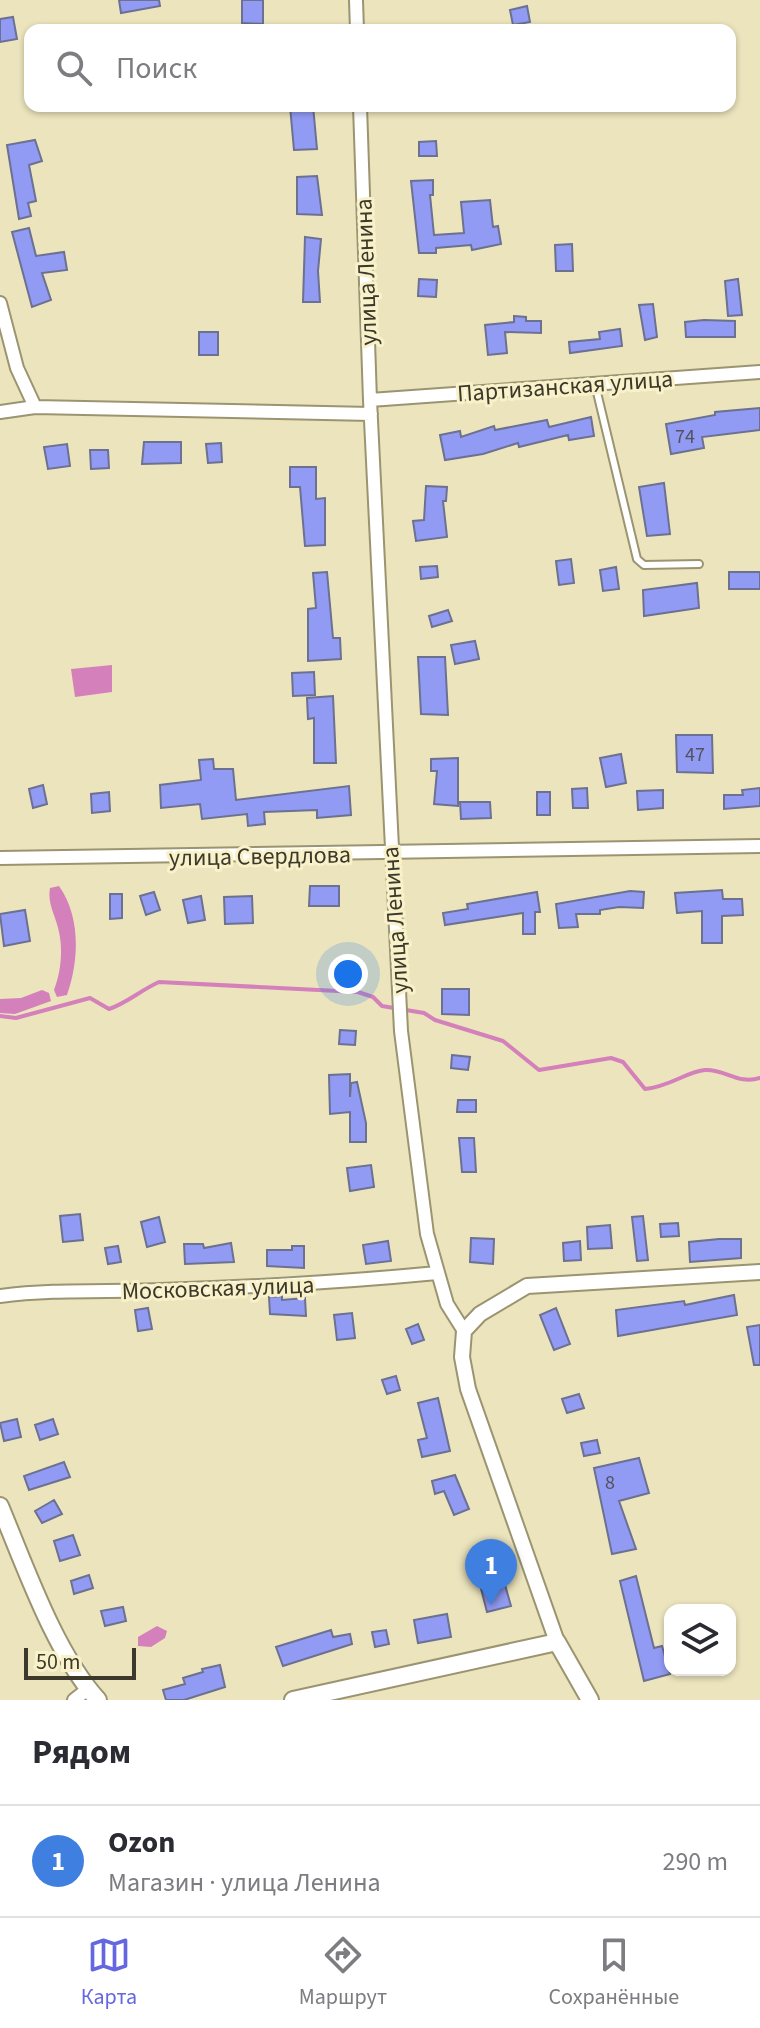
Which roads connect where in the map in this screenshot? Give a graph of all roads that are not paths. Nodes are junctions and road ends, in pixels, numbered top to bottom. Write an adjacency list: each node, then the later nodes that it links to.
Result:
1 (356, 0): 2 (street)
2 (357, 24)
3 (360, 112): 7 (street, улица Ленина)
4 (0, 303): 8 (street)
5 (760, 372): 6 (street, Партизанская улица)
6 (595, 384): 7 (street, Партизанская улица); 11 (lane)
7 (370, 400): 10 (street, улица Ленина)
8 (35, 407): 9 (street); 10 (street)
9 (0, 412)
10 (371, 414): 13 (street, улица Ленина)
11 (699, 564)
12 (760, 846): 13 (street, улица Свердлова)
13 (391, 855): 14 (street, улица Свердлова); 16 (street, улица Ленина)
14 (0, 858)
15 (760, 1272): 18 (street)
16 (437, 1273): 17 (street, Московская улица); 18 (street, улица Ленина)
17 (0, 1296)
18 (464, 1331): 20 (street, улица Ленина)
19 (0, 1506): 21 (main road)
20 (557, 1642): 23 (main road); 24 (main road, улица Ленина)
21 (93, 1694): 22 (street)
22 (74, 1700)
23 (293, 1700)
24 (590, 1700)

